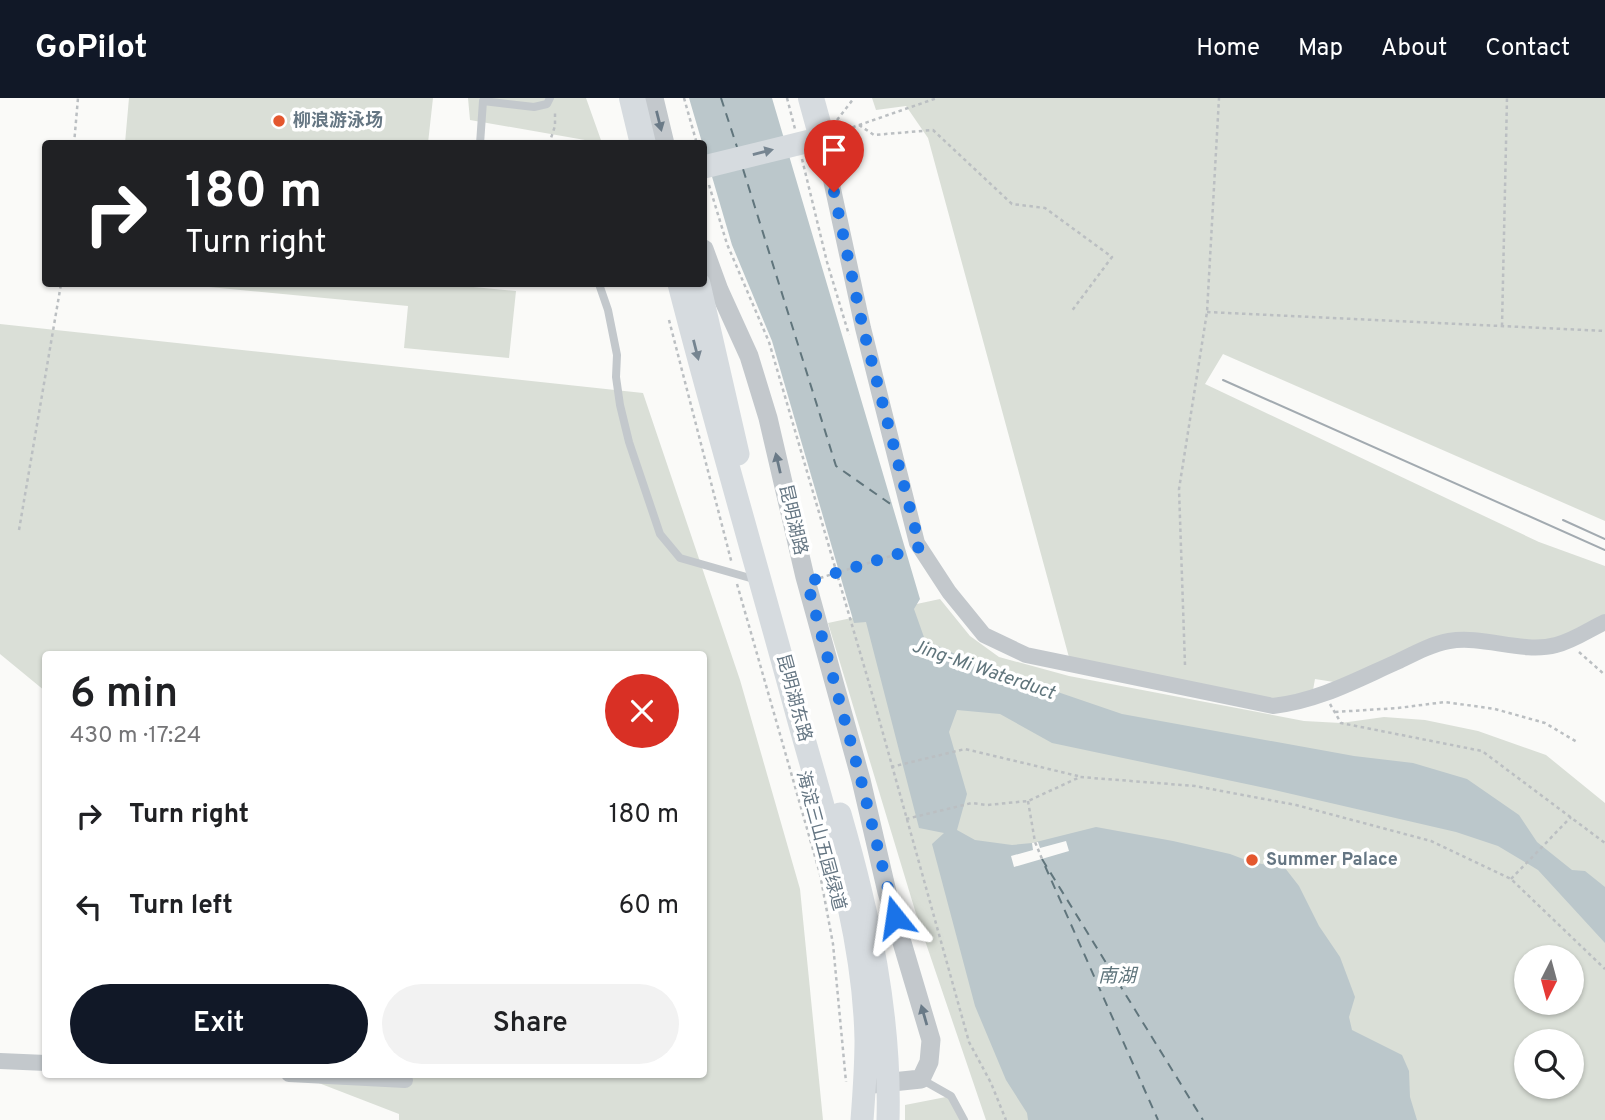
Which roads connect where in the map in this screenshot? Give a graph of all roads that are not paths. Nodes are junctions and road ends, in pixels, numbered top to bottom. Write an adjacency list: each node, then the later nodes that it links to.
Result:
1 (550, 98): 7 (lane)
2 (632, 98): 8 (highway)
3 (654, 98): 9 (street, one-way to 9)
4 (811, 98): 6 (highway)
5 (824, 98): 6 (street)
6 (822, 138): 10 (main road, one-way to 6); 16 (street)
7 (480, 140)
8 (642, 140)
9 (664, 140)
10 (707, 172)
11 (707, 257): 20 (street, 昆明湖路, one-way to 11)
12 (600, 287): 15 (lane)
13 (680, 287): 15 (main road, 昆明湖东路, one-way to 15)
14 (700, 287): 22 (main road, 昆明湖东路)
15 (761, 581): 23 (main road, 昆明湖东路)
16 (1605, 622)
17 (0, 1061): 18 (street)
18 (42, 1063)
19 (366, 1078): 21 (street)
20 (920, 1079): 22 (street); 26 (lane)
21 (405, 1080)
22 (889, 1084): 23 (street); 25 (main road, 昆明湖东路)
23 (855, 1087): 24 (main road, 昆明湖东路)
24 (862, 1120)
25 (888, 1120)
26 (964, 1120)

